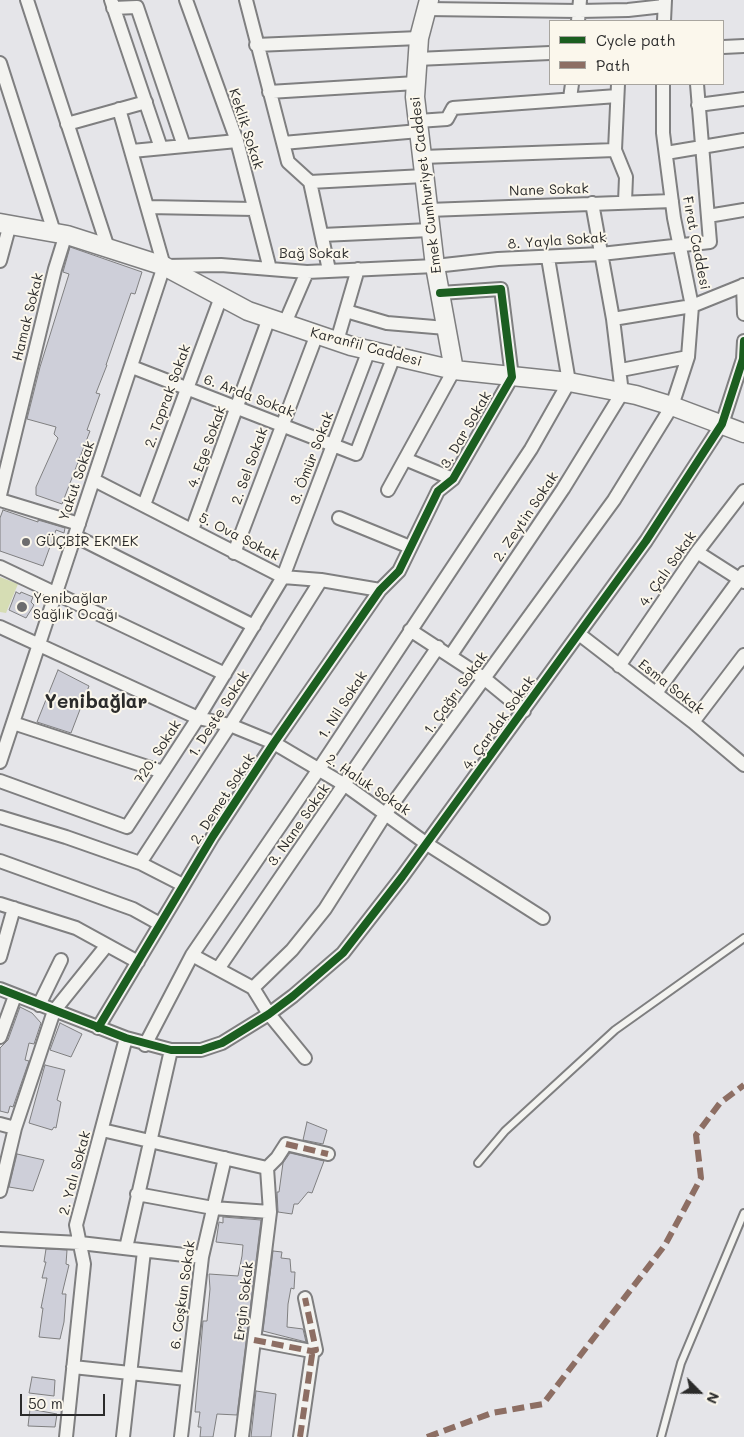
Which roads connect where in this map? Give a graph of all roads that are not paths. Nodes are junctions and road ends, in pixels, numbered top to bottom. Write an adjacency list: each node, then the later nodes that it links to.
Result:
1 (27, 0): 30 (street)
2 (186, 0): 33 (street, Keklik Sokak)
3 (246, 0): 13 (street)
4 (664, 3): 10 (street); 11 (street)
5 (112, 4): 27 (street); 35 (street)
6 (428, 5): 7 (street); 12 (street, Emek Cumhuriyet Caddesi)
7 (480, 5): 8 (street)
8 (530, 5): 9 (street)
9 (579, 11): 10 (street)
10 (627, 16)
11 (664, 20)
12 (418, 38): 13 (street); 17 (street, Emek Cumhuriyet Caddesi)
13 (256, 45): 24 (street)
14 (744, 46): 15 (street)
15 (724, 47)
16 (549, 54): 17 (street)
17 (417, 59): 19 (street, Emek Cumhuriyet Caddesi)
18 (0, 63): 54 (street)
19 (416, 83): 24 (street); 31 (street, Emek Cumhuriyet Caddesi)
20 (572, 85): 25 (street)
21 (663, 85): 40 (street, Fırat Caddesi)
22 (697, 85): 28 (street)
23 (617, 90): 25 (street); 38 (street)
24 (269, 92): 34 (street)
25 (570, 98): 31 (street)
26 (744, 99): 28 (street)
27 (146, 102): 29 (street); 37 (street)
28 (698, 105): 36 (street)
29 (119, 109): 30 (street); 39 (street)
30 (68, 124): 57 (street)
31 (418, 126): 34 (street); 41 (street, Emek Cumhuriyet Caddesi)
32 (744, 140): 36 (street)
33 (236, 141): 35 (street); 48 (street, Keklik Sokak)
34 (283, 142): 43 (street)
35 (184, 146): 37 (street)
36 (701, 147): 40 (street); 51 (street)
37 (161, 148): 39 (street)
38 (615, 150): 41 (street); 45 (street)
39 (132, 152): 47 (street)
40 (666, 153): 44 (street, Fırat Caddesi)
41 (422, 157): 42 (street, Emek Cumhuriyet Caddesi)
42 (424, 176): 43 (street); 49 (street, Emek Cumhuriyet Caddesi)
43 (310, 182): 55 (street)
44 (672, 201): 45 (street, Nane Sokak); 56 (street, Fırat Caddesi)
45 (625, 202): 46 (street, Nane Sokak)
46 (592, 203): 49 (street, Nane Sokak); 58 (street)
47 (148, 207): 48 (street); 61 (street)
48 (254, 209): 63 (street, Keklik Sokak)
49 (428, 210): 53 (street, Emek Cumhuriyet Caddesi)
50 (744, 210): 51 (street)
51 (708, 216): 56 (street, 8. Yayla Sokak)
52 (5, 224): 54 (street, Karanfil Caddesi); 60 (street)
53 (430, 230): 55 (street); 62 (street, Emek Cumhuriyet Caddesi)
54 (61, 234): 57 (street, Karanfil Caddesi); 101 (street, Hamak Sokak)
55 (322, 235): 65 (street)
56 (680, 244): 58 (street, 8. Yayla Sokak); 70 (street, Fırat Caddesi)
57 (108, 248): 61 (street, Karanfil Caddesi)
58 (601, 254): 59 (street, 8. Yayla Sokak); 73 (street)
59 (548, 258): 62 (street, 8. Yayla Sokak); 87 (street)
60 (0, 261)
61 (164, 266): 63 (street, Bağ Sokak); 69 (street, Karanfil Caddesi); 83 (street, Yakut Sokak)
62 (435, 266): 64 (street, Bağ Sokak); 68 (street, Emek Cumhuriyet Caddesi)
63 (270, 269): 66 (street, Bağ Sokak)
64 (358, 269): 65 (street, Bağ Sokak); 71 (street)
65 (329, 270): 66 (street, Bağ Sokak)
66 (307, 272): 74 (street, 4. Ege Sokak)
67 (744, 285): 70 (street); 72 (street)
68 (440, 293): 75 (street, Emek Cumhuriyet Caddesi); 86 (street)
69 (221, 297): 74 (street, Karanfil Caddesi); 88 (street, 2. Toprak Sokak)
70 (692, 306): 73 (street); 81 (street, Fırat Caddesi)
71 (346, 311): 75 (street); 77 (street)
72 (744, 314)
73 (613, 319): 85 (street)
74 (277, 320): 76 (street, Karanfil Caddesi); 91 (street, 4. Ege Sokak)
75 (446, 328): 84 (street, Emek Cumhuriyet Caddesi)
76 (316, 334): 77 (street, Karanfil Caddesi); 93 (street, 2. Sel Sokak)
77 (337, 341): 79 (street, Karanfil Caddesi)
78 (744, 341): 82 (street, 4. Çardak Sokak)
79 (369, 350): 80 (street, Karanfil Caddesi); 95 (street, 3. Ömür Sokak)
80 (394, 356): 84 (street, Karanfil Caddesi); 95 (street, 6. Arda Sokak)
81 (688, 357): 85 (street); 90 (street, Fırat Caddesi)
82 (744, 358): 92 (street, 4. Çardak Sokak)
83 (132, 367): 88 (street, 6. Arda Sokak); 98 (street, Yakut Sokak)
84 (454, 370): 86 (street, Karanfil Caddesi); 96 (street)
85 (621, 370): 89 (street)
86 (512, 377): 87 (street, Karanfil Caddesi); 97 (street, 3. Dar Sokak)
87 (569, 382): 89 (street, Karanfil Caddesi); 119 (street, 1. Nil Sokak)
88 (187, 388): 91 (street, 6. Arda Sokak); 103 (street, 2. Toprak Sokak)
89 (622, 392): 90 (street, Karanfil Caddesi); 123 (street, 2. Zeytin Sokak)
90 (672, 406): 92 (street, Karanfil Caddesi); 127 (street, 1. Çağrı Sokak)
91 (237, 408): 93 (street, 6. Arda Sokak); 106 (street, 4. Ege Sokak)
92 (722, 424): 94 (street, Karanfil Caddesi); 120 (street, 4. Çardak Sokak)
93 (282, 425): 95 (street, 6. Arda Sokak); 110 (street, 2. Sel Sokak)
94 (744, 433)
95 (333, 445): 112 (street, 3. Ömür Sokak)
96 (406, 459): 97 (street); 99 (street)
97 (453, 479): 108 (street, 3. Dar Sokak)
98 (94, 480): 103 (street, 5. Ova Sokak); 105 (street, Yakut Sokak)
99 (388, 490)
100 (744, 491): 109 (street, 4. Çalı Sokak)
101 (0, 495)
102 (0, 500): 105 (street)
103 (144, 505): 106 (street, 5. Ova Sokak)
104 (339, 518): 108 (street)
105 (79, 524): 107 (street, Yakut Sokak)
106 (192, 530): 110 (street, 5. Ova Sokak)
107 (75, 536): 116 (street, Yakut Sokak); 117 (street)
108 (410, 547): 115 (street, 3. Dar Sokak)
109 (697, 552): 113 (street); 125 (street, 4. Çalı Sokak)
110 (234, 553): 112 (street, 5. Ova Sokak)
111 (0, 567): 116 (street)
112 (283, 577): 114 (street, 5. Ova Sokak); 117 (street, 720. Sokak)
113 (743, 578): 128 (street)
114 (321, 580): 115 (street, 5. Ova Sokak); 133 (street, 1. Deste Sokak)
115 (380, 590): 134 (street, 2. Demet Sokak)
116 (56, 592): 121 (street, Yakut Sokak); 126 (street)
117 (254, 626): 126 (street, 720. Sokak)
118 (0, 627): 121 (street, 2. Haluk Sokak)
119 (410, 630): 122 (street); 137 (street, 1. Nil Sokak)
120 (579, 634): 125 (street, Esma Sokak); 129 (street, 4. Çardak Sokak)
121 (38, 644): 130 (street, 2. Haluk Sokak); 132 (street, Yakut Sokak)
122 (438, 647): 123 (street); 140 (street, 3. Nane Sokak)
123 (451, 655): 127 (street)
124 (744, 655): 131 (street)
125 (620, 666): 128 (street, Esma Sokak)
126 (225, 674): 130 (street, 720. Sokak)
127 (485, 679): 129 (street); 141 (street, 1. Çağrı Sokak)
128 (656, 693): 131 (street, Esma Sokak)
129 (524, 711): 143 (street, 4. Çardak Sokak)
130 (198, 718): 133 (street, 2. Haluk Sokak); 138 (street, 720. Sokak)
131 (693, 722): 135 (street, Esma Sokak)
132 (13, 723): 136 (street, Yakut Sokak); 138 (street)
133 (230, 726): 134 (street, 2. Haluk Sokak); 145 (street, 1. Deste Sokak)
134 (274, 743): 137 (street, 2. Haluk Sokak); 146 (street, 2. Demet Sokak)
135 (742, 759)
136 (0, 762)
137 (319, 769): 140 (street, 2. Haluk Sokak); 153 (street, 1. Nil Sokak)
138 (163, 772): 139 (street, 720. Sokak)
139 (0, 781)
140 (345, 786): 141 (street, 2. Haluk Sokak); 157 (street, 3. Nane Sokak)
141 (386, 813): 143 (street, 2. Haluk Sokak); 158 (street, 1. Çağrı Sokak)
142 (0, 817): 145 (street)
143 (427, 844): 149 (street, 2. Haluk Sokak); 163 (street, 4. Çardak Sokak)
144 (0, 861): 150 (street)
145 (140, 863): 146 (street)
146 (183, 885): 150 (street, 2. Demet Sokak)
147 (0, 904): 148 (street)
148 (14, 908): 152 (street); 154 (street)
149 (543, 918)
150 (160, 924): 156 (street, 2. Demet Sokak)
151 (744, 938): 176 (lane)
152 (107, 945): 156 (street); 162 (street)
153 (192, 955): 157 (street); 167 (street, 1. Nil Sokak)
154 (0, 957)
155 (61, 960): 161 (street)
156 (138, 962): 164 (street, 2. Demet Sokak)
157 (218, 969): 158 (street)
158 (252, 988): 163 (street)
159 (0, 989): 160 (street, 4. Çardak Sokak)
160 (14, 996): 161 (street, 4. Çardak Sokak); 165 (street)
161 (39, 1005): 162 (street, 4. Çardak Sokak)
162 (54, 1011): 164 (street, 4. Çardak Sokak); 171 (street)
163 (270, 1014): 168 (street, 4. Çardak Sokak); 169 (street)
164 (98, 1028): 166 (street, 4. Çardak Sokak)
165 (0, 1037)
166 (126, 1038): 167 (street, 4. Çardak Sokak); 172 (street, 2. Yalı Sokak)
167 (145, 1045): 168 (street, 4. Çardak Sokak)
168 (171, 1050): 173 (street)
169 (305, 1058)
170 (0, 1124): 171 (street)
171 (15, 1128): 178 (street)
172 (102, 1130): 173 (street); 184 (street, 2. Yalı Sokak)
173 (150, 1141): 175 (street); 179 (street)
174 (328, 1154): 177 (street)
175 (225, 1158): 177 (street); 180 (street, 6. Coşkun Sokak)
176 (478, 1163)
177 (267, 1168): 181 (street, Ergin Sokak)
178 (0, 1191)
179 (137, 1194): 180 (street); 185 (street)
180 (213, 1208): 181 (street); 187 (street, 6. Coşkun Sokak)
181 (270, 1212): 189 (street, Ergin Sokak)
182 (744, 1213): 199 (lane)
183 (0, 1238): 184 (street)
184 (80, 1243): 185 (street); 191 (street, 2. Yalı Sokak)
185 (126, 1248): 186 (street)
186 (144, 1250): 187 (street); 192 (street)
187 (202, 1257): 193 (street, 6. Coşkun Sokak)
188 (305, 1298): 190 (street)
189 (254, 1340): 190 (street); 197 (street, Ergin Sokak)
190 (311, 1351): 198 (street)
191 (73, 1367): 192 (street); 194 (street, 2. Yalı Sokak)
192 (130, 1373): 193 (street); 195 (street)
193 (187, 1379): 196 (street, 6. Coşkun Sokak)
194 (66, 1437)
195 (122, 1437)
196 (180, 1437)
197 (242, 1437)
198 (300, 1437)
199 (661, 1437)

